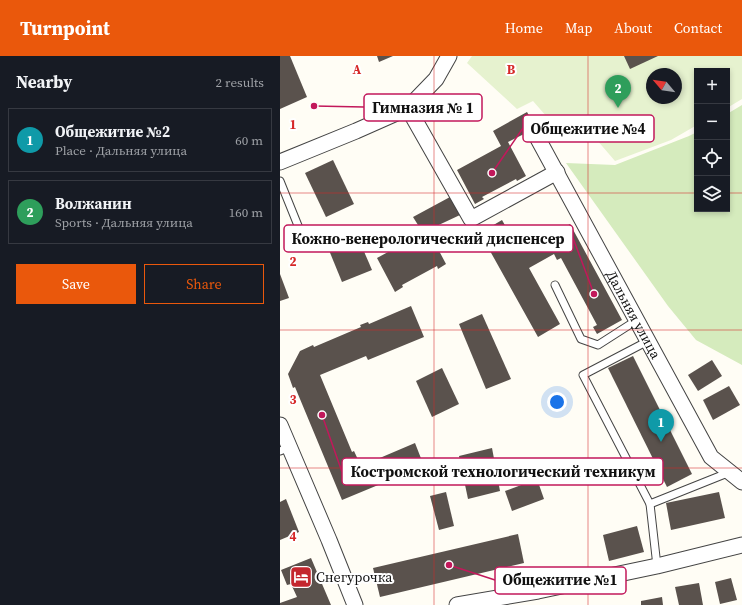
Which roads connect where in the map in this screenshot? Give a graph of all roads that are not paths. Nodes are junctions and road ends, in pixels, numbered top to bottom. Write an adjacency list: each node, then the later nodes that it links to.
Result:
1 (449, 56): 2 (street)
2 (408, 108): 4 (street); 5 (street)
3 (538, 137): 5 (street, Дальняя улица)
4 (280, 162)
5 (557, 172): 9 (street, Дальняя улица)
6 (280, 180): 7 (lane)
7 (303, 238)
8 (555, 285): 9 (lane)
9 (637, 320): 10 (street, Дальняя улица)
10 (648, 341): 13 (street, Дальняя улица); 15 (lane)
11 (280, 425): 12 (street)
12 (285, 449): 18 (street)
13 (730, 472): 14 (street, Дальняя улица); 15 (lane)
14 (742, 482)
15 (650, 504): 17 (lane)
16 (742, 545): 17 (street)
17 (657, 566): 19 (street)
18 (355, 605)
19 (457, 605)

